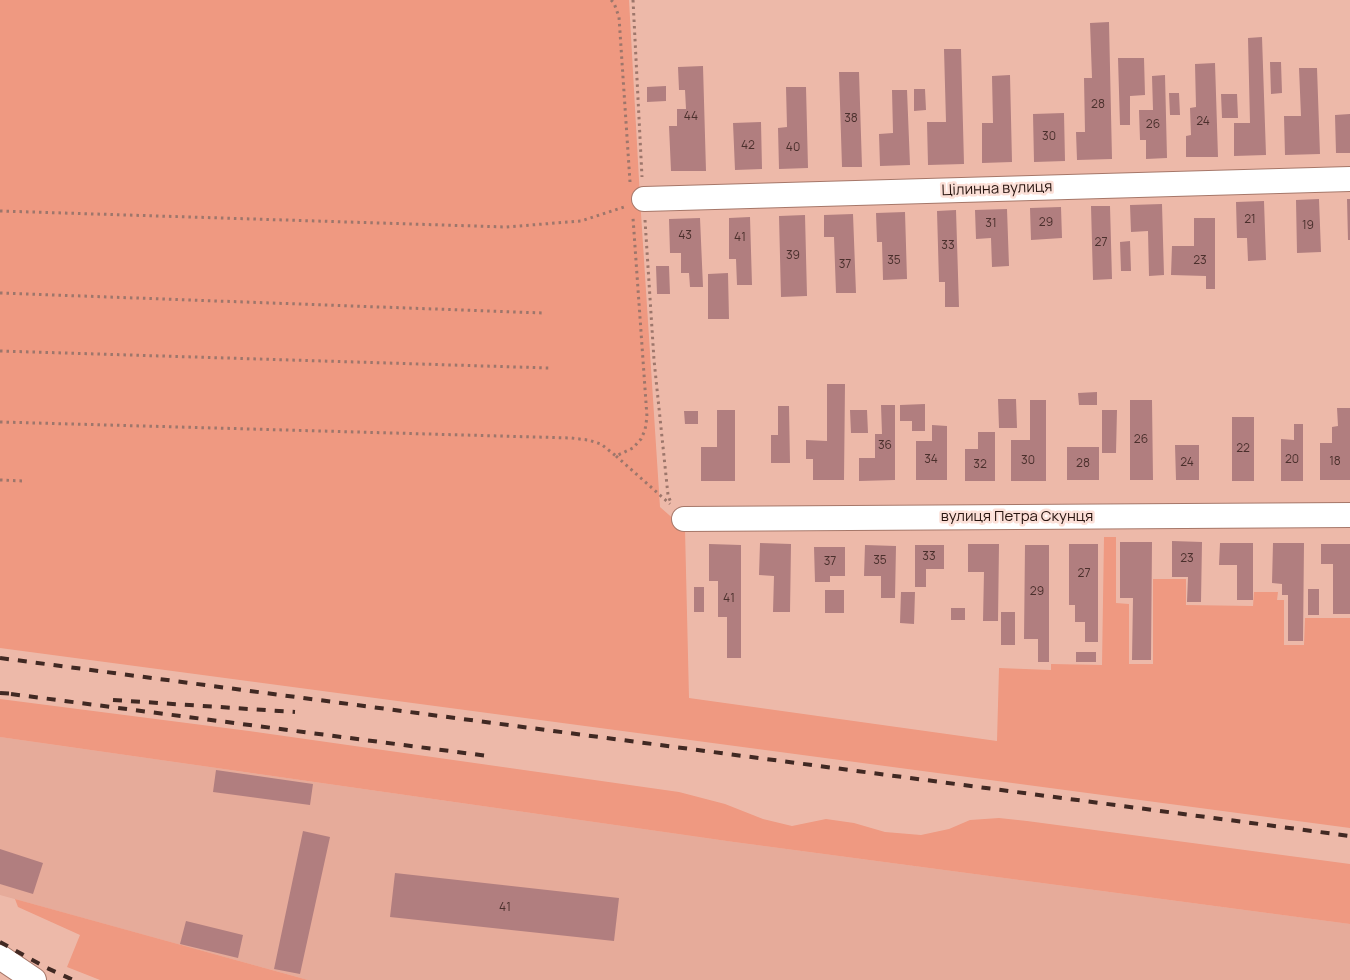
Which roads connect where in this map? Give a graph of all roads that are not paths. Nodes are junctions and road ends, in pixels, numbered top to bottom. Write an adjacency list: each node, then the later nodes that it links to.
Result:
1 (1350, 179): 2 (street, Цілинна вулиця)
2 (638, 202)
3 (1350, 515): 4 (street, вулиця Петра Скунця)
4 (684, 519)
5 (0, 957): 6 (street)
6 (34, 980)

